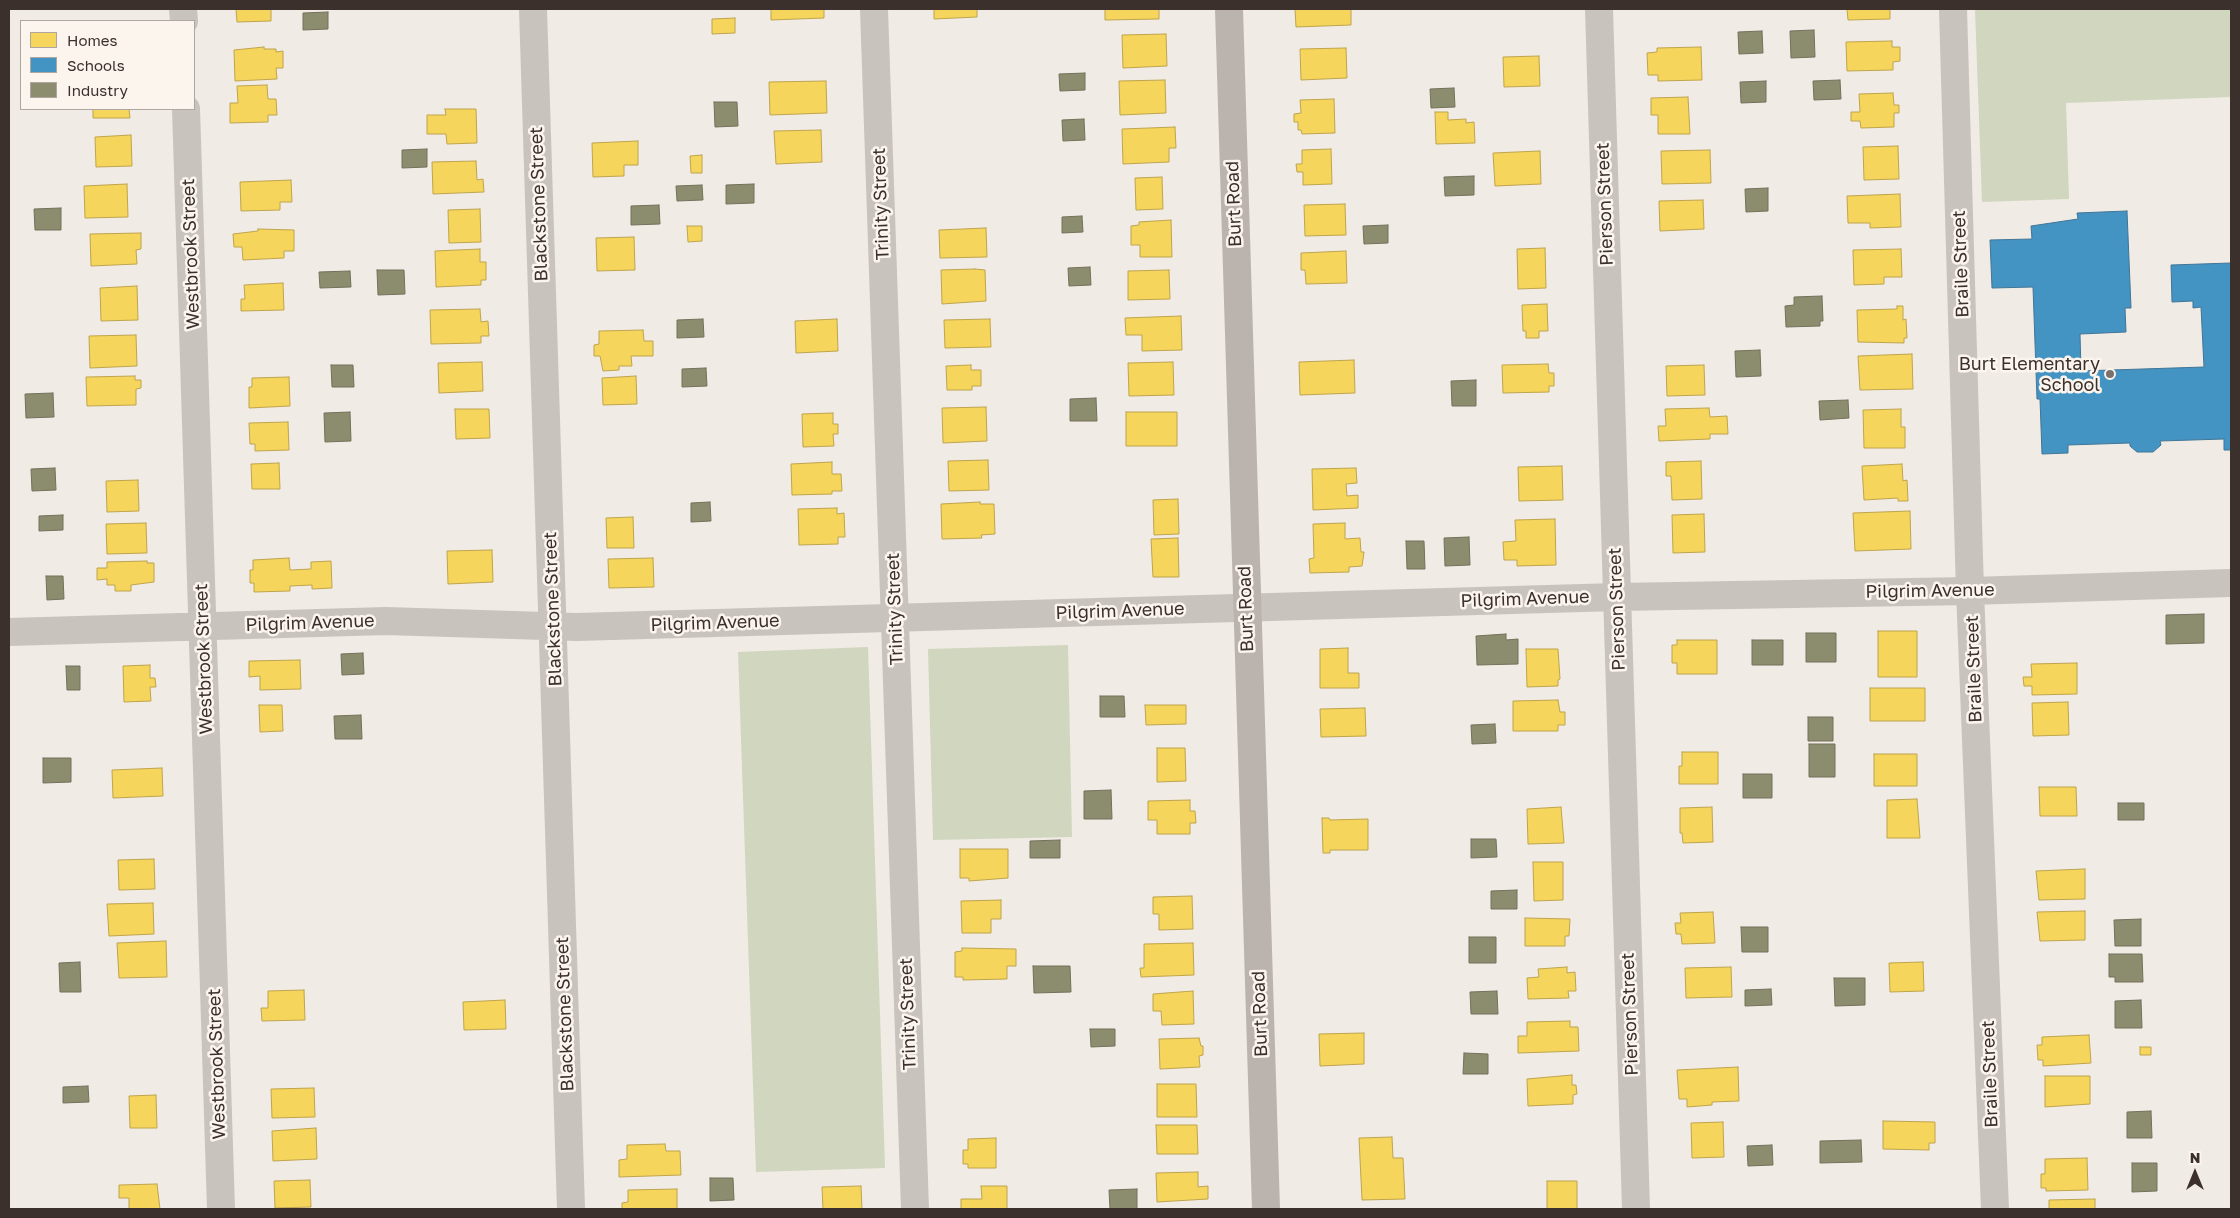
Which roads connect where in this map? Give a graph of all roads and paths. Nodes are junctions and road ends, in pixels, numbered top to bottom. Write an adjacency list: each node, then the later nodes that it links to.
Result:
1 (533, 9): 12 (street, Blackstone Street)
2 (874, 9): 11 (street, Trinity Street)
3 (1229, 9): 10 (street, Burt Road)
4 (1599, 9): 9 (street, Pierson Street)
5 (1953, 9): 8 (street, Braile Street)
6 (186, 110): 13 (street, Westbrook Street)
7 (2231, 583): 8 (street, Pilgrim Avenue)
8 (1970, 591): 9 (street, Pilgrim Avenue); 20 (street, Braile Street)
9 (1617, 597): 10 (street, Pilgrim Avenue); 19 (street, Pierson Street)
10 (1246, 608): 11 (street, Pilgrim Avenue); 18 (street, Burt Road)
11 (896, 618): 12 (street, Pilgrim Avenue); 17 (street, Trinity Street)
12 (553, 625): 13 (street, Pilgrim Avenue); 16 (street, Blackstone Street)
13 (203, 628): 14 (street, Pilgrim Avenue); 15 (street, Westbrook Street)
14 (9, 632)
15 (221, 1209)
16 (571, 1209)
17 (915, 1209)
18 (1266, 1209)
19 (1636, 1209)
20 (1995, 1209)

